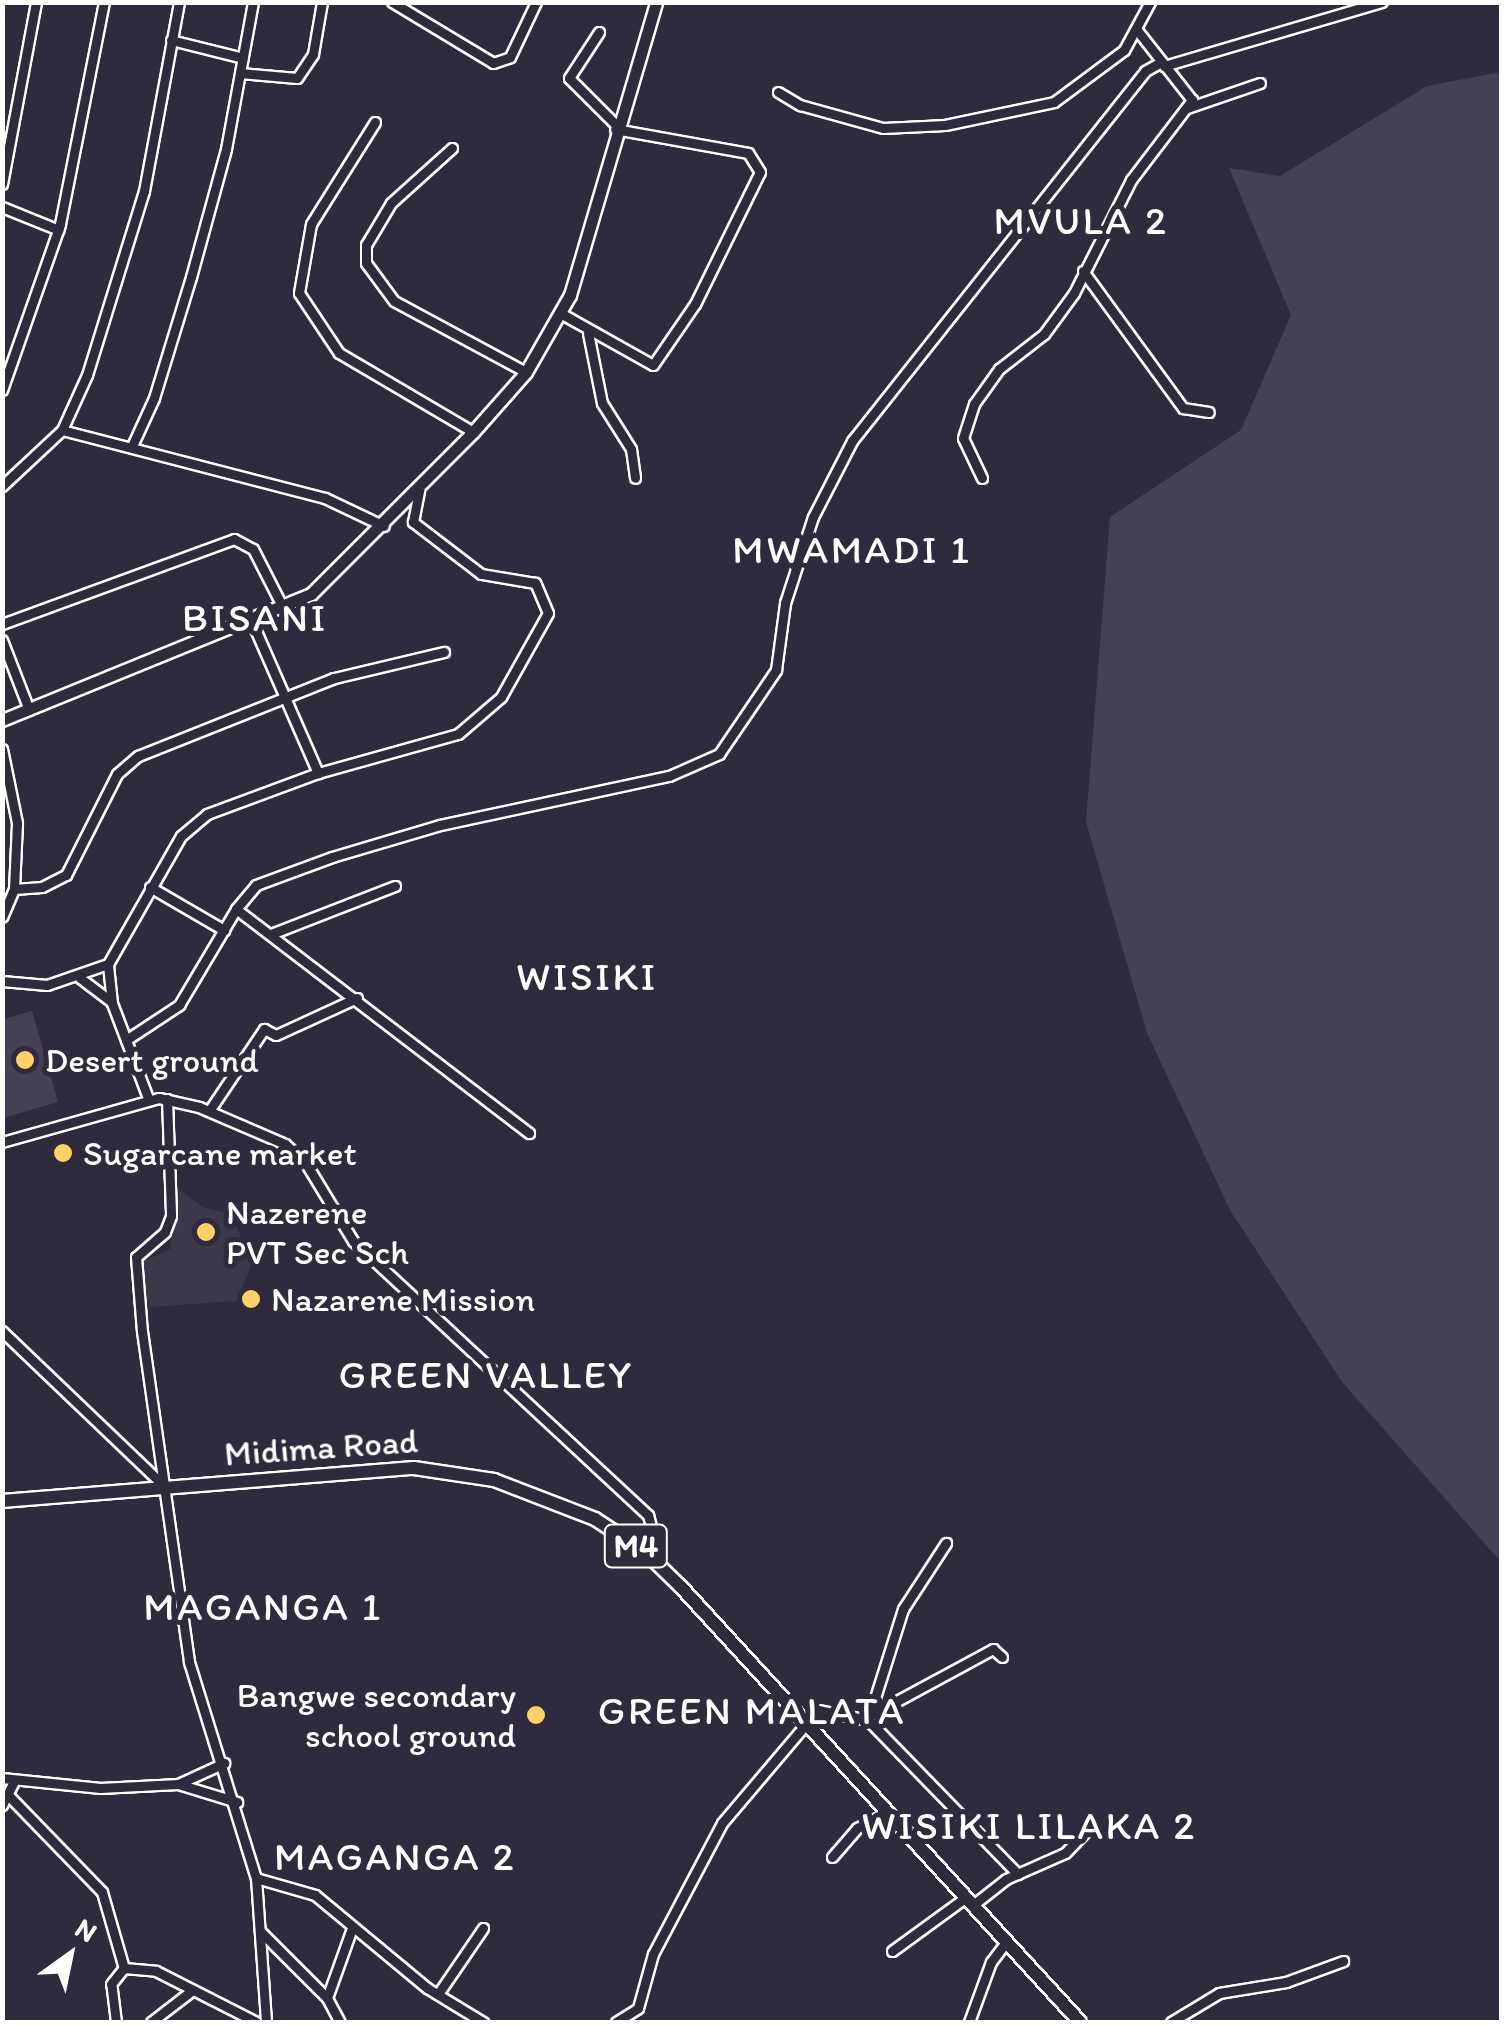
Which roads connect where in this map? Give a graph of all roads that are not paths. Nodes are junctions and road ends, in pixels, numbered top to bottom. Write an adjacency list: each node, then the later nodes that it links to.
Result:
1 (36, 2): 23 (street)
2 (104, 2): 25 (street)
3 (180, 2): 13 (street)
4 (253, 2): 14 (street)
5 (322, 2): 16 (street)
6 (392, 2): 7 (street)
7 (536, 2)
8 (656, 2): 21 (street)
9 (1150, 2): 11 (street)
10 (1382, 2): 15 (street)
11 (1137, 30): 15 (street); 18 (street)
12 (599, 32): 21 (street)
13 (170, 40): 14 (street); 32 (street)
14 (242, 58): 16 (street)
15 (1163, 64): 19 (street); 55 (street)
16 (240, 73): 34 (street)
17 (1260, 83): 19 (street)
18 (778, 92)
19 (1188, 108): 26 (street)
20 (375, 122): 33 (street)
21 (616, 127): 27 (street); 28 (street)
22 (452, 148): 29 (street)
23 (2, 184)
24 (2, 208): 25 (street)
25 (59, 230): 30 (street)
26 (1083, 270): 31 (street); 36 (street)
27 (562, 314): 28 (street); 29 (street)
28 (587, 330): 35 (street)
29 (526, 372): 33 (street)
30 (2, 390)
31 (1210, 412)
32 (62, 430): 34 (street); 37 (street)
33 (474, 432): 38 (street)
34 (132, 446): 39 (street)
35 (634, 478)
36 (982, 478)
37 (2, 486)
38 (419, 490): 39 (street); 49 (street)
39 (384, 526): 40 (street)
40 (283, 608): 41 (street); 42 (street)
41 (252, 622): 45 (street); 46 (street)
42 (2, 624)
43 (2, 640): 46 (street)
44 (444, 652): 45 (street)
45 (288, 698): 49 (street); 54 (street)
46 (29, 710): 47 (street)
47 (2, 720)
48 (2, 749): 50 (street)
49 (318, 773): 53 (street)
50 (18, 823): 51 (street); 54 (street)
51 (2, 824)
52 (395, 886): 58 (street)
53 (150, 887): 57 (street); 59 (street)
54 (14, 889): 56 (street)
55 (236, 909): 57 (street); 58 (street)
56 (2, 916)
57 (224, 930): 64 (street)
58 (271, 934): 62 (street)
59 (108, 964): 60 (street); 63 (street)
60 (77, 978): 61 (street); 63 (street)
61 (2, 981)
62 (357, 998): 67 (street); 68 (street)
63 (112, 1003): 64 (street)
64 (126, 1040): 65 (street)
65 (148, 1098): 66 (street); 69 (street)
66 (166, 1099): 67 (street); 71 (street)
67 (209, 1111): 74 (street)
68 (529, 1133)
69 (2, 1142)
70 (2, 1331): 71 (street)
71 (164, 1486): 72 (main road, Midima Road / M4); 74 (main road, Midima Road / M4); 78 (street)
72 (2, 1501)
73 (946, 1544): 76 (street)
74 (644, 1551): 77 (main road, Midima Road / M4)
75 (1002, 1657): 76 (street)
76 (870, 1718): 77 (street); 87 (street)
77 (804, 1720): 84 (main road, Midima Road / M4); 106 (street)
78 (224, 1763): 81 (street); 83 (street)
79 (2, 1778): 80 (street)
80 (15, 1780): 81 (street); 82 (street)
81 (178, 1784): 83 (street)
82 (5, 1800): 96 (street)
83 (237, 1802): 88 (street)
84 (889, 1812): 86 (street); 89 (main road, Midima Road / M4)
85 (1084, 1833): 87 (street)
86 (832, 1857)
87 (1018, 1874): 89 (street)
88 (256, 1878): 90 (street); 92 (street)
89 (969, 1901): 93 (main road, Midima Road / M4); 94 (street)
90 (352, 1928): 98 (street); 99 (street)
91 (483, 1928): 98 (street)
92 (260, 1931): 99 (street); 103 (street)
93 (1007, 1941): 107 (street); 108 (main road, Midima Road / M4)
94 (892, 1951)
95 (1342, 1961): 109 (street)
96 (124, 1968): 97 (street); 100 (street)
97 (190, 1992): 101 (street); 102 (street)
98 (438, 1994): 105 (street)
99 (327, 1998): 104 (street)
100 (116, 2022)
101 (151, 2022)
102 (256, 2022)
103 (266, 2022)
104 (340, 2022)
105 (483, 2022)
106 (616, 2022)
107 (969, 2022)
108 (1080, 2022)
109 (1171, 2022)

